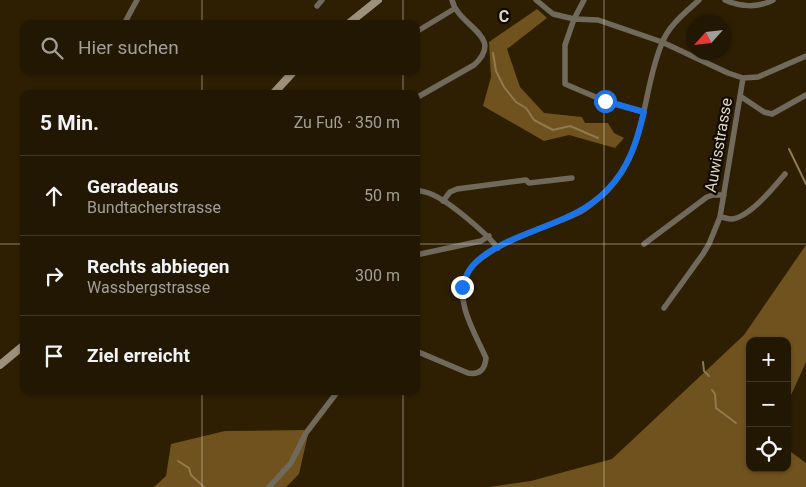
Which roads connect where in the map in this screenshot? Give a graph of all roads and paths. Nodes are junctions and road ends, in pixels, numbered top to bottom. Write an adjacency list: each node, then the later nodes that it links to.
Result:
1 (136, 0): 13 (street)
2 (322, 0): 10 (street)
3 (378, 0): 14 (main road)
4 (452, 0): 11 (street)
5 (536, 0): 12 (street)
6 (584, 0): 12 (street)
7 (699, 0): 16 (street)
8 (725, 0): 9 (street)
9 (773, 0)
10 (317, 6)
11 (454, 9): 15 (street); 22 (street)
12 (574, 19): 16 (street); 24 (street)
13 (126, 20)
14 (353, 20)
15 (420, 30)
16 (662, 42): 19 (street); 24 (street)
17 (806, 56): 19 (street)
18 (290, 75): 20 (main road)
19 (743, 78): 23 (street, Auwisstrasse)
20 (277, 90)
21 (806, 95): 23 (street)
22 (420, 96)
23 (740, 96): 28 (street, Auwisstrasse)
24 (644, 112): 33 (street)
25 (785, 174): 30 (street, Auwisstrasse)
26 (572, 178): 29 (street)
27 (420, 191): 29 (street)
28 (724, 196): 30 (street, Auwisstrasse); 32 (street)
29 (443, 201): 31 (street)
30 (720, 217): 35 (street, Auwisstrasse)
31 (488, 236): 33 (street); 34 (street)
32 (644, 244)
33 (498, 248): 37 (street)
34 (420, 254)
35 (664, 308)
36 (20, 348): 38 (main road)
37 (420, 352)
38 (0, 365)
39 (335, 395): 40 (street)
40 (269, 487)

